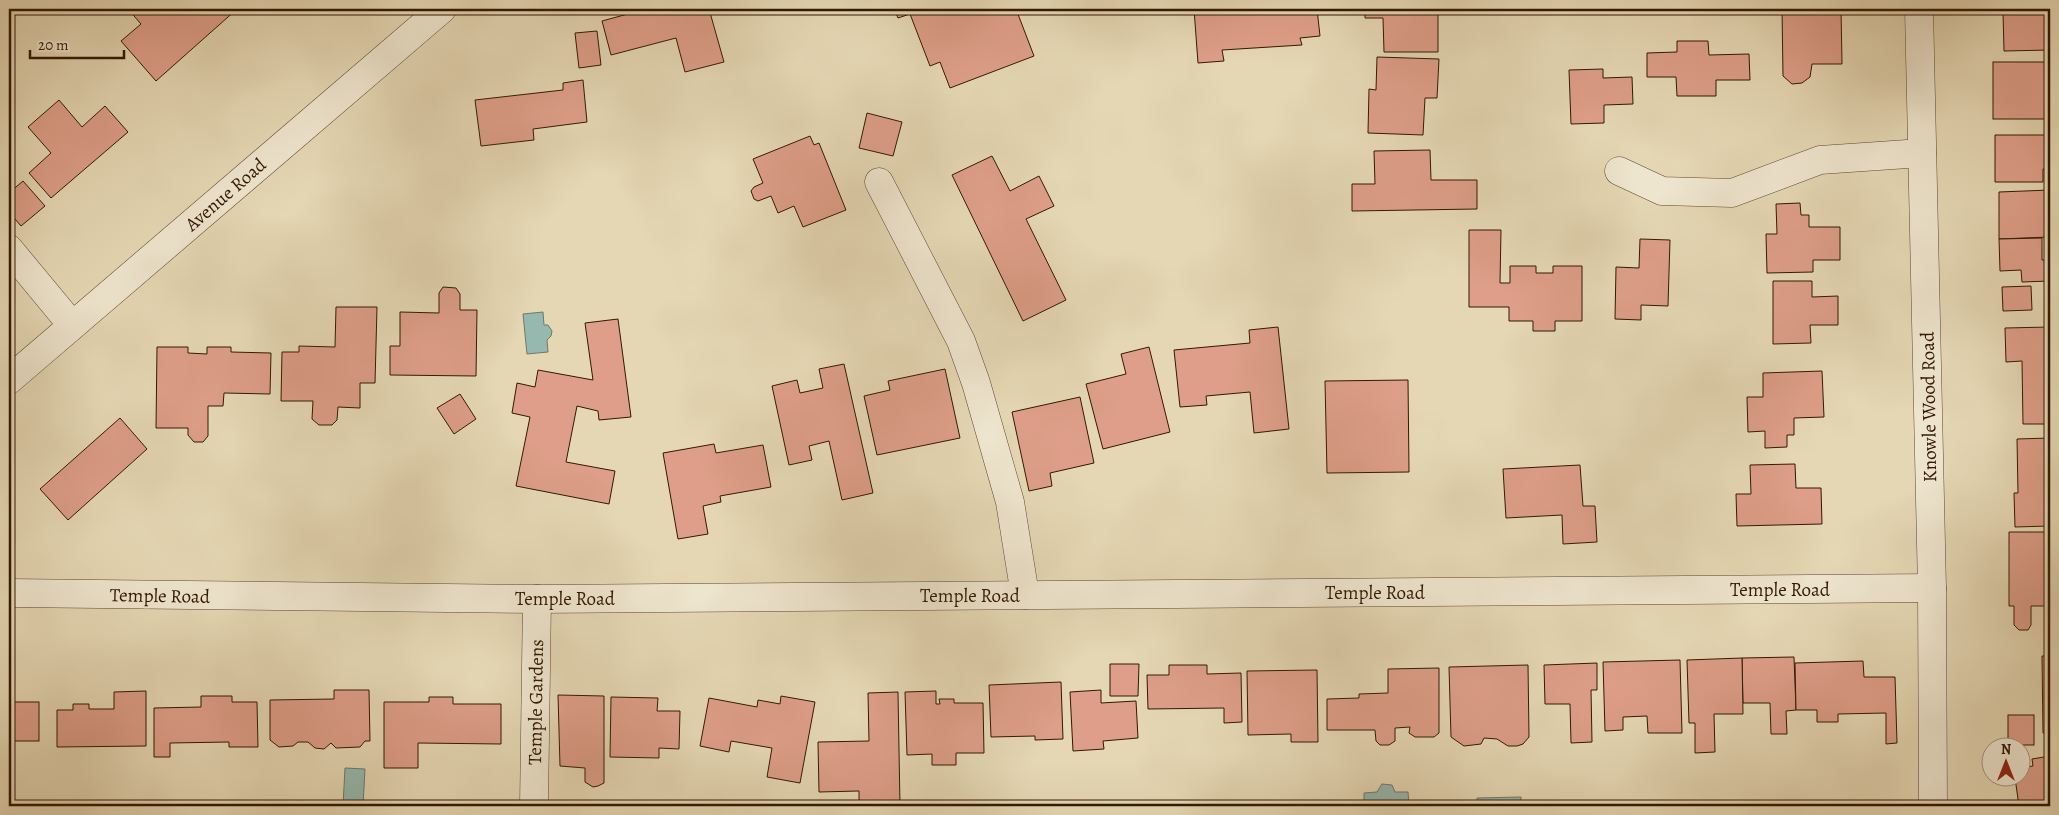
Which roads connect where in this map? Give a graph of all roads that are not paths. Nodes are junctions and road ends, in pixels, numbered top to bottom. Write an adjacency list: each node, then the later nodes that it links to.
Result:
1 (442, 9): 7 (street, Avenue Road)
2 (1919, 9): 3 (street, Knowle Wood Road)
3 (1922, 153): 4 (street); 9 (street, Knowle Wood Road)
4 (1619, 171)
5 (879, 182): 11 (street)
6 (9, 249): 7 (street)
7 (72, 325): 8 (street, Avenue Road)
8 (9, 380)
9 (1932, 588): 11 (street, Temple Road); 14 (street, Knowle Wood Road)
10 (9, 593): 12 (street, Temple Road)
11 (1025, 595): 12 (street, Temple Road)
12 (537, 598): 13 (street, Temple Gardens)
13 (534, 806)
14 (1933, 806)

